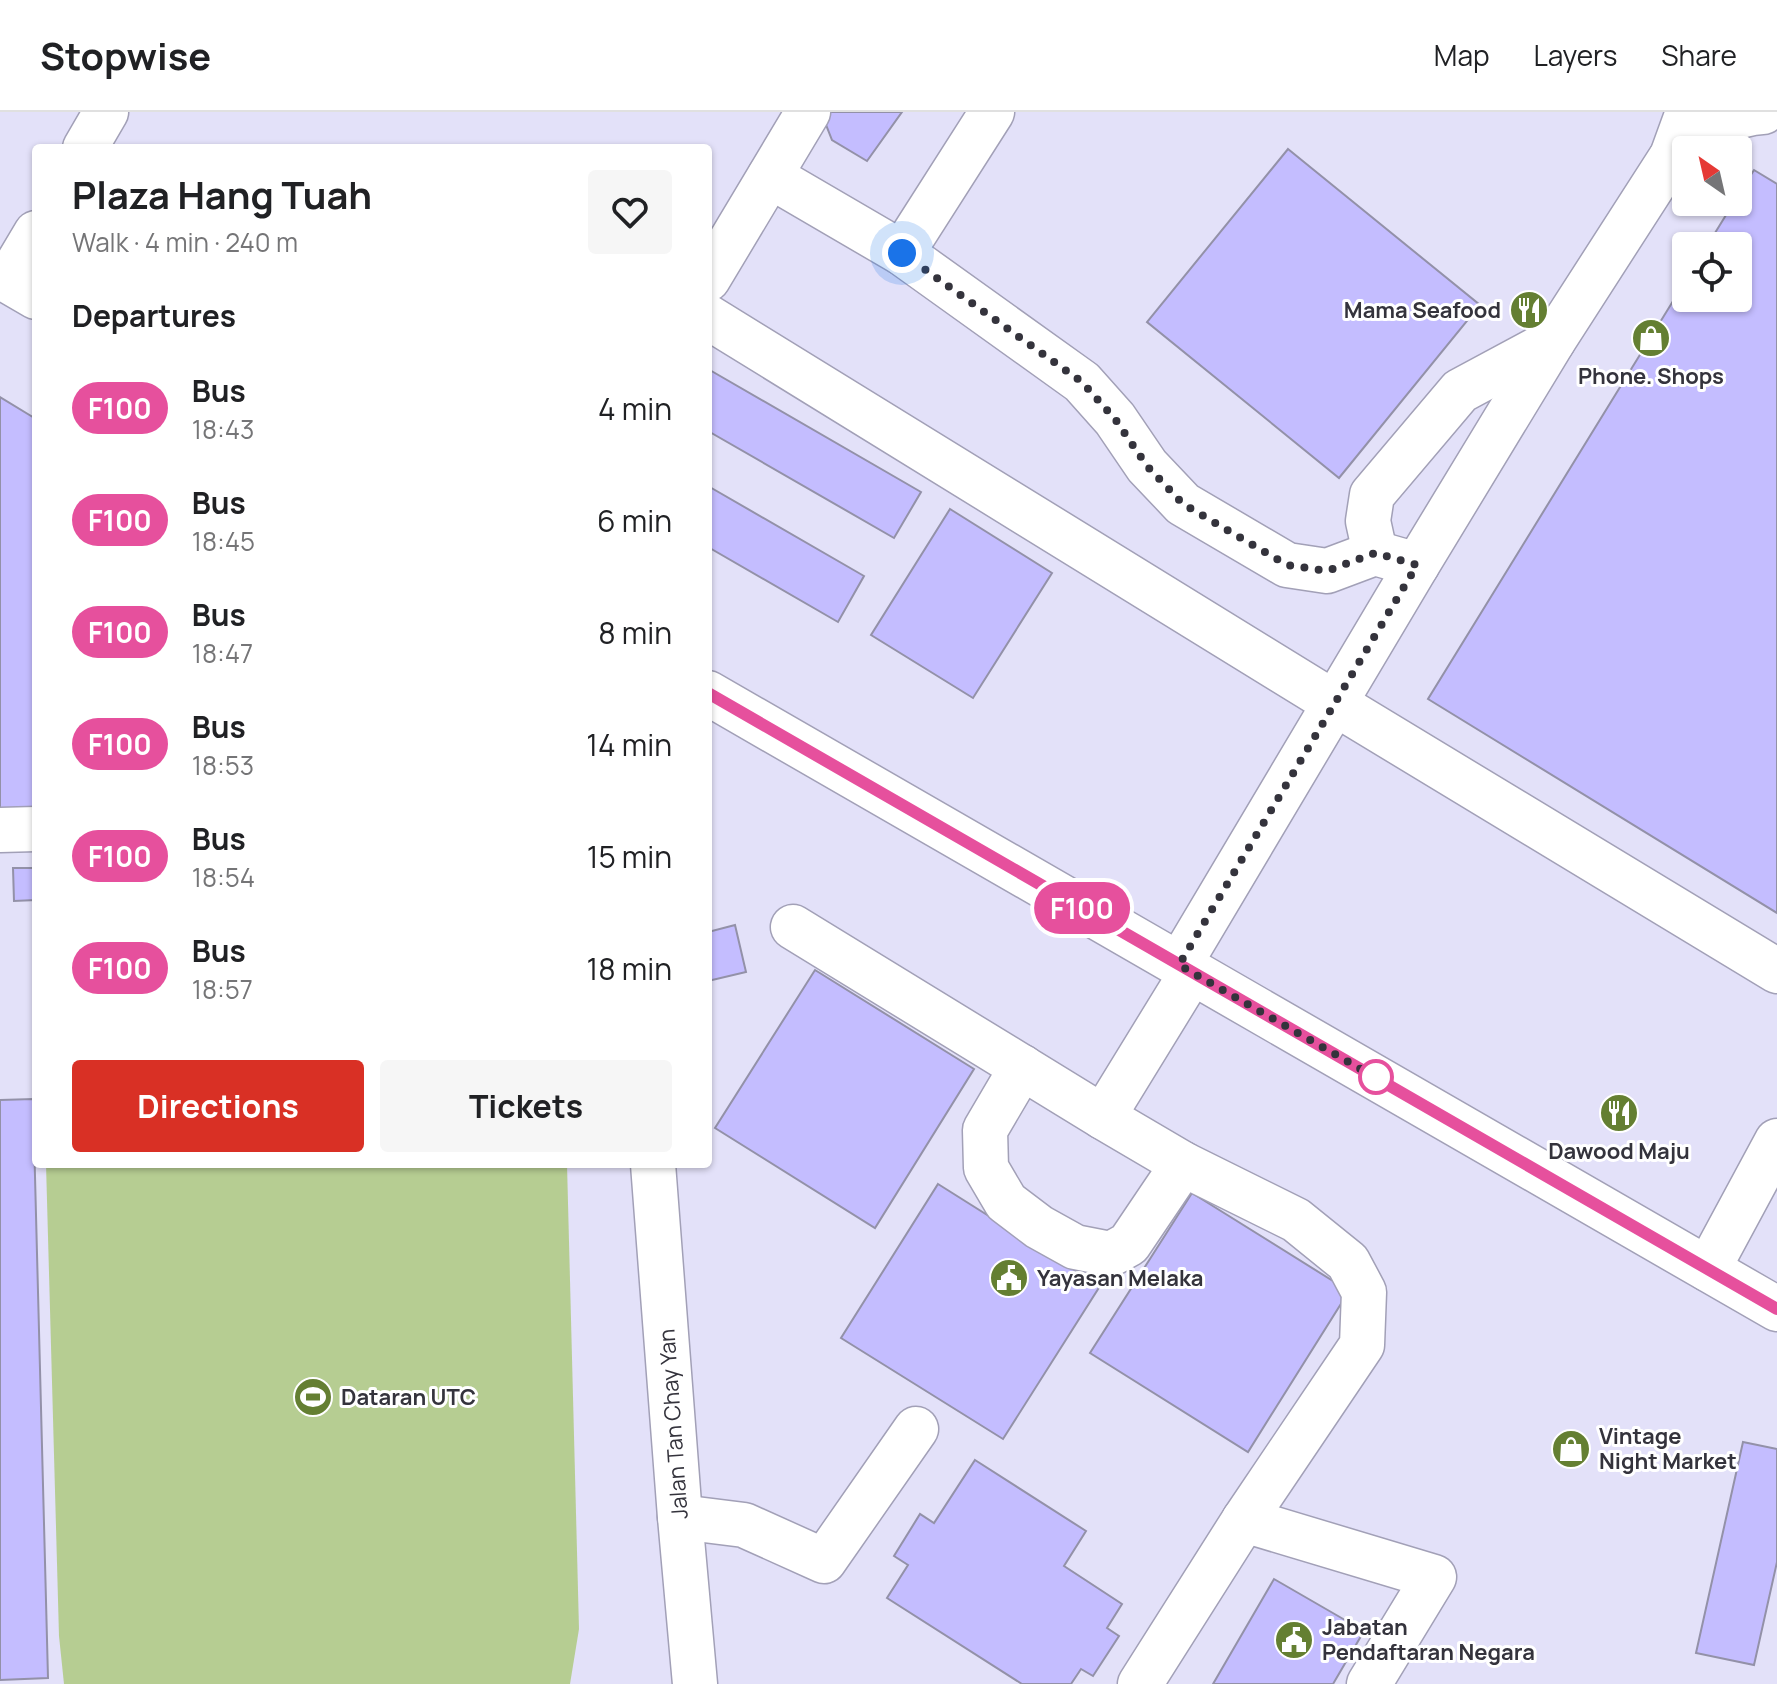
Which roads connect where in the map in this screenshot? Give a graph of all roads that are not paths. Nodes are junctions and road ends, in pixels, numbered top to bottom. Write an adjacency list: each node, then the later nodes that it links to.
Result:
1 (106, 112): 8 (main road)
2 (808, 112): 10 (main road)
3 (992, 112): 12 (main road)
4 (1688, 112): 6 (main road)
5 (1763, 112): 7 (main road)
6 (1679, 136)
7 (1702, 136)
8 (87, 144)
9 (1672, 156): 16 (main road)
10 (770, 176): 12 (main road); 13 (main road)
11 (32, 243): 14 (main road)
12 (902, 253): 17 (main road)
13 (712, 272)
14 (15, 284)
15 (712, 319): 20 (main road)
16 (1553, 341): 17 (main road); 18 (main road)
17 (1375, 553): 18 (main road)
18 (1417, 565): 20 (main road)
19 (712, 695): 24 (main road)
20 (1336, 704): 24 (main road); 25 (main road)
21 (32, 829): 22 (main road)
22 (0, 830)
23 (793, 927): 26 (main road)
24 (1186, 968): 27 (main road); 31 (main road)
25 (1777, 971)
26 (1022, 1067): 27 (main road); 29 (main road)
27 (1103, 1117): 29 (main road)
28 (1777, 1141): 31 (main road)
29 (1183, 1164): 35 (main road)
30 (653, 1168): 34 (main road, Jalan Tan Chay Yan)
31 (1708, 1269): 32 (main road)
32 (1777, 1309)
33 (916, 1429): 34 (main road)
34 (680, 1517): 36 (main road, Jalan Tan Chay Yan)
35 (1244, 1520): 37 (main road); 38 (main road)
36 (695, 1684)
37 (1140, 1684)
38 (1369, 1684)

